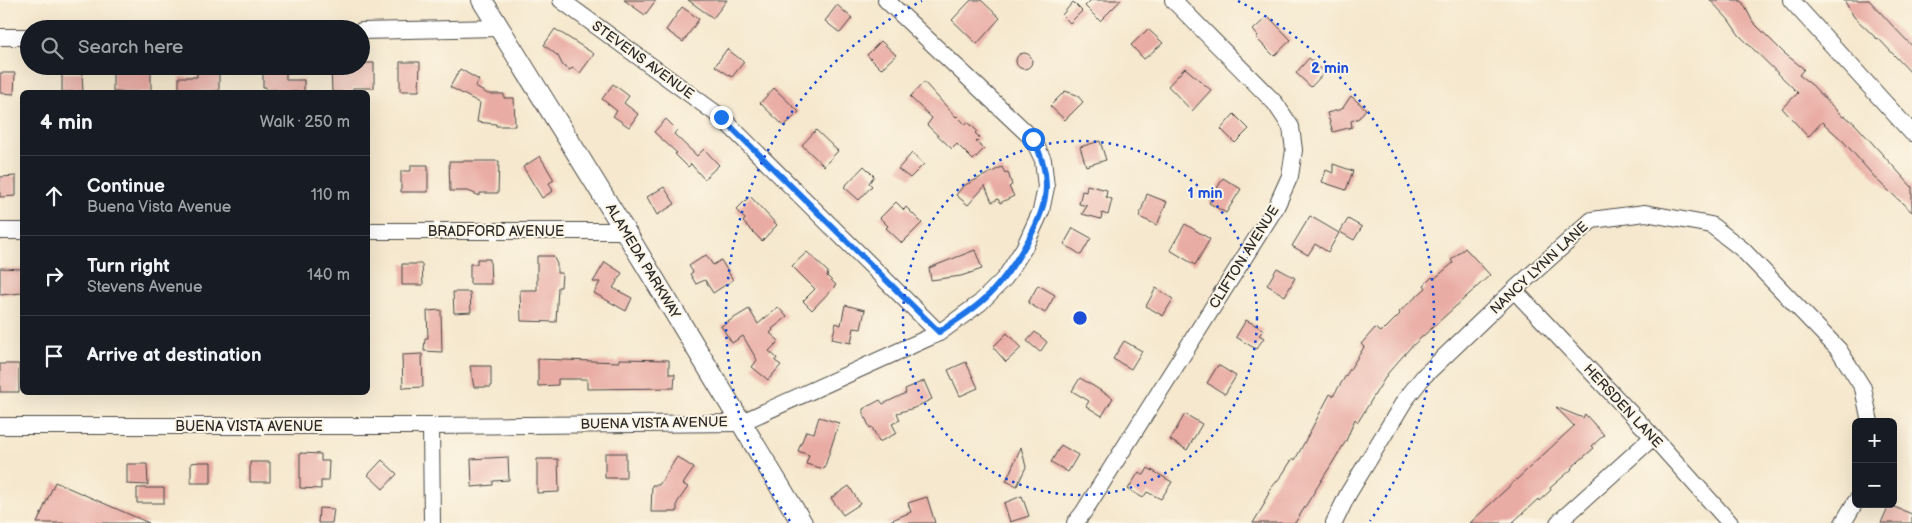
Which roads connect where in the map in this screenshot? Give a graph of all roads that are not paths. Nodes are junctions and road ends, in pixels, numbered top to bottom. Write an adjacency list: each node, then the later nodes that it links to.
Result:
1 (482, 0): 6 (street, ALAMEDA PARKWAY)
2 (560, 0): 16 (street, STEVENS AVENUE)
3 (886, 0): 16 (street, BUENA VISTA AVENUE)
4 (1173, 0): 25 (street, CLIFTON AVENUE)
5 (1791, 0): 10 (street)
6 (500, 28): 7 (street); 14 (street, ALAMEDA PARKWAY)
7 (370, 31)
8 (0, 37): 9 (street)
9 (20, 37)
10 (1912, 132)
11 (0, 231): 12 (street)
12 (20, 231)
13 (370, 231): 14 (street, BRADFORD AVENUE)
14 (625, 231): 18 (street, ALAMEDA PARKWAY)
15 (1514, 290): 17 (street, NANCY LYNN LANE); 21 (street, HERSDEN LANE); 26 (street, NANCY LYNN LANE)
16 (939, 332): 18 (street, BUENA VISTA AVENUE)
17 (1869, 418)
18 (740, 422): 20 (street, BUENA VISTA AVENUE); 24 (street, ALAMEDA PARKWAY)
19 (0, 426): 20 (street, BUENA VISTA AVENUE)
20 (431, 426): 23 (street)
21 (1653, 437): 27 (street); 28 (street, HERSDEN LANE)
22 (1852, 508): 29 (street)
23 (432, 523)
24 (802, 523)
25 (1075, 523)
26 (1334, 523)
27 (1558, 523)
28 (1730, 523)
29 (1843, 523)

